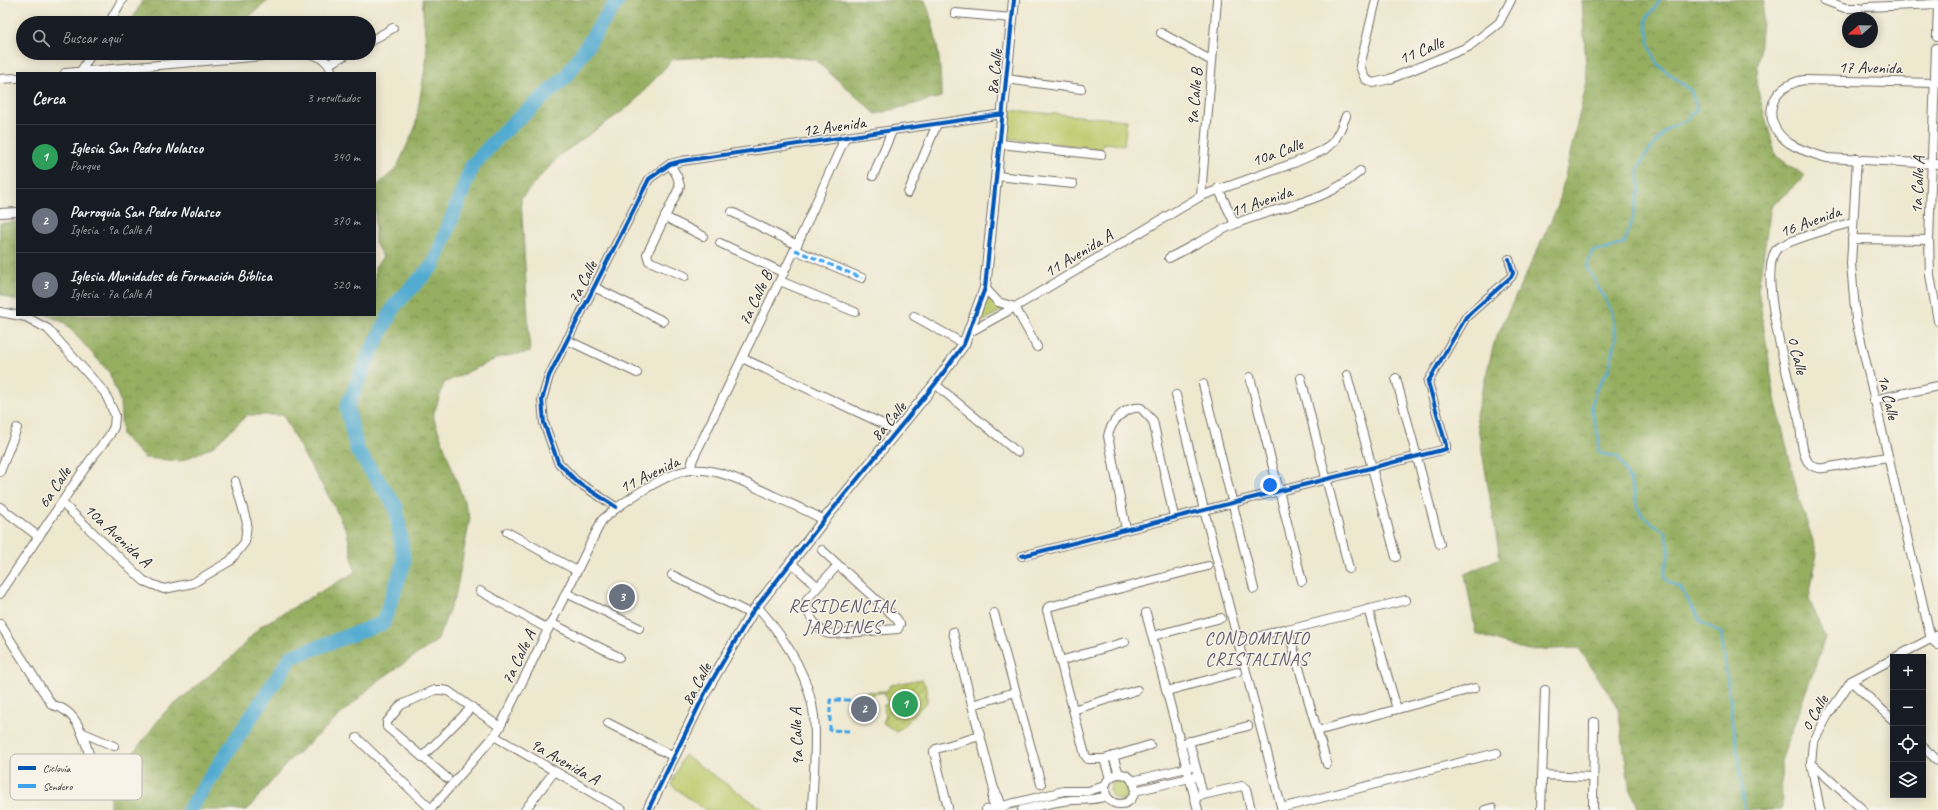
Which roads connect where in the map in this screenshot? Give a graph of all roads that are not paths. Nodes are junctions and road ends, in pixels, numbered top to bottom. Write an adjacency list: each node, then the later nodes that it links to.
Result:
1 (122, 0): 9 (street)
2 (1014, 0): 10 (street, 8a Calle)
3 (1217, 0): 20 (street, 9a Calle B)
4 (1376, 0): 5 (street, 11 Calle)
5 (1511, 0)
6 (1824, 0): 7 (street)
7 (1938, 4): 13 (street)
8 (955, 13): 10 (street)
9 (113, 16)
10 (1012, 18): 26 (street, 8a Calle)
11 (393, 28): 14 (street)
12 (1161, 33): 20 (street)
13 (1937, 37)
14 (376, 38)
15 (1936, 48): 27 (street, 1a Calle A)
16 (88, 60): 22 (street)
17 (219, 60): 22 (street)
18 (324, 60): 21 (street)
19 (332, 60): 21 (street)
20 (1212, 61): 45 (street, 9a Calle B)
21 (327, 62): 23 (street)
22 (81, 72)
23 (332, 72)
24 (16, 78): 25 (street)
25 (0, 79)
26 (1006, 79): 28 (street); 29 (street, 8a Calle)
27 (1936, 83): 36 (street, 17 Avenida); 38 (street, 1a Calle A)
28 (1081, 89)
29 (1003, 114): 31 (street, 12 Avenida); 34 (street, 8a Calle)
30 (1346, 116): 43 (street, 10a Calle)
31 (937, 124): 32 (street, 12 Avenida); 44 (street)
32 (892, 131): 33 (street, 12 Avenida); 40 (street)
33 (846, 138): 37 (street, 12 Avenida); 56 (street, 7a Calle B)
34 (1000, 144): 35 (street); 41 (street, 8a Calle)
35 (1101, 155)
36 (1857, 158): 38 (street); 50 (street, 1a Calle)
37 (670, 164): 49 (street); 63 (street, 7a Calle)
38 (1936, 164): 54 (street, 1a Calle A)
39 (1360, 170): 51 (street, 11 Avenida)
40 (873, 176)
41 (997, 176): 42 (street); 64 (street, 8a Calle)
42 (1073, 184)
43 (1218, 188): 45 (street, 10a Calle); 51 (street)
44 (908, 193)
45 (1201, 196): 65 (street, 11 Avenida A)
46 (16, 212): 48 (street)
47 (732, 212): 56 (street)
48 (0, 213)
49 (665, 217): 52 (street); 60 (street)
50 (1853, 222): 53 (street, 1a Calle); 57 (street, 16 Avenida)
51 (1235, 224): 58 (street, 11 Avenida)
52 (703, 236)
53 (1852, 239): 54 (street, 16 Avenida); 87 (street, 1a Calle)
54 (1929, 240): 72 (street, 1a Calle A)
55 (720, 243): 61 (street)
56 (796, 247): 61 (street, 7a Calle B); 62 (street)
57 (1777, 249): 93 (street, 0 Calle)
58 (1169, 258)
59 (1509, 259): 92 (street)
60 (685, 276)
61 (782, 277): 67 (street); 77 (street, 7a Calle B)
62 (862, 278)
63 (594, 288): 71 (street); 74 (street, 7a Calle)
64 (985, 288): 65 (street); 73 (street, 8a Calle)
65 (1015, 307): 73 (street, 11 Avenida A); 76 (street)
66 (0, 312): 68 (street, 6a Calle)
67 (855, 312)
68 (16, 315)
69 (21, 316): 100 (street, 6a Calle)
70 (914, 316): 75 (street)
71 (663, 321)
72 (1938, 321)
73 (968, 333): 75 (street, 8a Calle)
74 (568, 340): 78 (street); 88 (street, 7a Calle)
75 (964, 344): 85 (street, 8a Calle)
76 (1037, 347)
77 (742, 358): 90 (street); 95 (street, 7a Calle B)
78 (637, 373)
79 (1347, 375): 94 (street)
80 (1250, 376): 99 (street)
81 (1301, 378): 97 (street)
82 (1396, 378): 92 (street)
83 (1203, 384): 101 (street)
84 (1938, 386): 87 (street)
85 (939, 387): 90 (street, 8a Calle); 91 (street)
86 (1176, 395): 104 (street)
87 (1873, 400): 93 (street, 1a Calle)
88 (544, 423): 103 (street, 11 Avenida)
89 (17, 428): 96 (street)
90 (896, 430): 106 (street, 8a Calle)
91 (1017, 452)
92 (1417, 457): 94 (street); 110 (street)
93 (1887, 457): 138 (street, 1a Calle)
94 (1372, 468): 97 (street); 113 (street)
95 (690, 470): 103 (street, 11 Avenida); 106 (street, 11 Avenida)
96 (0, 472)
97 (1326, 479): 99 (street); 117 (street)
98 (235, 481): 100 (street, 10a Avenida A)
99 (1279, 491): 101 (street); 120 (street)
100 (62, 503): 109 (street, 6a Calle)
101 (1232, 503): 104 (street); 122 (street)
102 (0, 507): 109 (street)
103 (616, 507): 118 (street, 7a Calle A)
104 (1204, 510): 105 (street); 140 (street)
105 (1174, 517): 107 (street); 107 (street)
106 (824, 520): 114 (street, 8a Calle)
107 (1126, 529): 112 (street)
108 (507, 532): 118 (street)
109 (39, 537): 125 (street, 6a Calle)
110 (1440, 544)
111 (822, 550): 115 (street)
112 (1022, 556)
113 (1396, 557)
114 (790, 562): 121 (street); 128 (street, 8a Calle)
115 (837, 566): 121 (street); 121 (street)
116 (1208, 566): 145 (street)
117 (1349, 569)
118 (577, 571): 124 (street, 7a Calle A)
119 (672, 575): 128 (street)
120 (1302, 581)
121 (817, 586)
122 (1254, 589)
123 (480, 590): 133 (street)
124 (566, 593): 133 (street, 7a Calle A); 134 (street)
125 (0, 594)
126 (1406, 600): 127 (street)
127 (1368, 609): 135 (street); 155 (street)
128 (754, 610): 176 (street, 8a Calle); 207 (street, 9a Calle A)
129 (994, 613): 152 (street)
130 (1146, 614): 137 (street)
131 (1221, 618): 137 (street)
132 (0, 624): 163 (street)
133 (549, 626): 143 (street); 161 (street, 7a Calle A)
134 (639, 628)
135 (1288, 630): 140 (street); 162 (street)
136 (953, 632): 153 (street)
137 (1153, 636): 151 (street)
138 (1935, 637): 141 (street); 142 (street)
139 (1125, 642): 145 (street)
140 (1238, 643): 203 (street)
141 (1938, 645)
142 (1902, 654)
143 (619, 657)
144 (1890, 660): 147 (street, 0 Calle)
145 (1060, 661): 156 (street)
146 (1237, 672): 151 (street)
147 (1851, 681): 157 (street); 180 (street, 0 Calle)
148 (1475, 688): 155 (street)
149 (1137, 690): 156 (street)
150 (1545, 690): 185 (street)
151 (1167, 691): 168 (street)
152 (1015, 692): 153 (street); 192 (street)
153 (972, 704): 165 (street)
154 (472, 706): 161 (street); 175 (street); 175 (street)
155 (1397, 709): 162 (street)
156 (1073, 710): 177 (street)
157 (1890, 717)
158 (1594, 722): 187 (street)
159 (608, 723): 176 (street)
160 (1248, 726): 167 (street)
161 (500, 727): 164 (street, 7a Calle A)
162 (1317, 731): 182 (street)
163 (80, 732): 170 (street); 173 (street)
164 (494, 736): 183 (street, 9a Avenida A); 204 (street, 7a Calle A)
165 (980, 736): 199 (street); 202 (street)
166 (357, 738): 204 (street)
167 (1189, 741): 168 (street); 179 (street)
168 (1180, 744): 181 (street)
169 (1150, 745): 174 (street)
170 (114, 746)
171 (1926, 751): 178 (street)
172 (1497, 753): 203 (street)
173 (88, 754)
174 (1113, 756): 177 (street); 184 (street)
175 (422, 757): 188 (street)
176 (674, 757): 201 (street, 8a Calle)
177 (1104, 759): 189 (street)
178 (1938, 761)
179 (1194, 762): 181 (street); 186 (street)
180 (1811, 763): 213 (street, 0 Calle); 214 (street)
181 (1186, 764): 190 (street); 191 (street)
182 (1327, 764)
183 (554, 772): 205 (street); 206 (street, 9a Avenida A)
184 (1119, 774): 189 (street); 191 (street)
185 (1542, 775): 187 (street); 211 (street)
186 (1198, 776): 190 (street); 195 (street)
187 (1593, 777): 212 (street)
188 (447, 778)
189 (1110, 778): 193 (street)
190 (1189, 779): 194 (street); 197 (street)
191 (1132, 781): 194 (street)
192 (1040, 784)
193 (1105, 786): 196 (street); 199 (street)
194 (1135, 791): 198 (street)
195 (1203, 795): 197 (street); 210 (street)
196 (1106, 796): 200 (street); 208 (street)
197 (1194, 797): 209 (street)
198 (1128, 806): 200 (street)
199 (996, 807)
200 (1117, 807)
201 (652, 808)
202 (948, 808)
203 (1281, 809)
204 (430, 810)
205 (526, 810)
206 (622, 810)
207 (812, 810)
208 (1022, 810)
209 (1198, 810)
210 (1251, 810)
211 (1541, 810)
212 (1593, 810)
213 (1820, 810)
214 (1863, 810)

